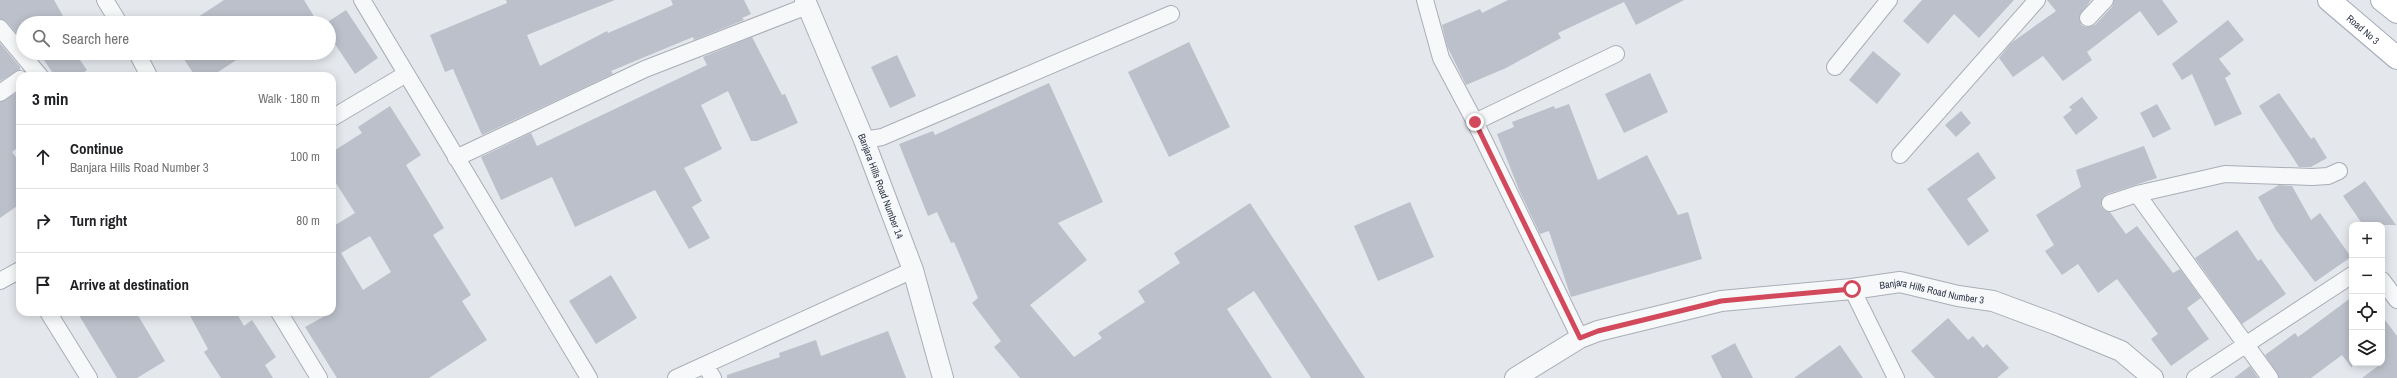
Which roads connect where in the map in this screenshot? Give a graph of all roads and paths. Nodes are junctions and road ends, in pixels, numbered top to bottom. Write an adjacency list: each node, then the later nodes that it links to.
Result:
1 (105, 0): 12 (street)
2 (362, 0): 23 (street)
3 (1425, 0): 27 (street)
4 (1889, 0): 20 (street)
5 (2037, 0): 29 (street)
6 (2105, 0): 13 (street)
7 (2329, 0): 17 (main road, Road No 3)
8 (2382, 0): 10 (main road)
9 (806, 3): 28 (street, Banjara Hills Road Number 14); 30 (street)
10 (2397, 12)
11 (1170, 14): 28 (street)
12 (115, 16)
13 (2088, 18)
14 (0, 28): 15 (street)
15 (16, 51)
16 (1616, 54): 27 (street)
17 (2397, 58)
18 (22, 60): 21 (street)
19 (141, 60): 22 (street)
20 (1835, 67)
21 (31, 72)
22 (147, 72)
23 (406, 74): 26 (street); 30 (street)
24 (16, 82): 25 (street)
25 (0, 93)
26 (336, 116)
27 (1475, 122): 43 (street)
28 (864, 140): 34 (street, Banjara Hills Road Number 14)
29 (1900, 155)
30 (456, 158): 48 (street)
31 (2339, 171): 32 (street)
32 (2137, 194): 33 (street); 44 (street)
33 (2110, 203)
34 (913, 270): 45 (street); 50 (street, Banjara Hills Road Number 14)
35 (16, 272): 37 (street)
36 (2349, 277): 44 (street)
37 (0, 281)
38 (2385, 284): 40 (street)
39 (1852, 289): 43 (street, Banjara Hills Road Number 3); 52 (street); 53 (street, Banjara Hills Road Number 3)
40 (2397, 300)
41 (50, 316): 46 (street)
42 (281, 316): 47 (street)
43 (1580, 338): 51 (street, Banjara Hills Road Number 3)
44 (2246, 346): 54 (street); 55 (street)
45 (709, 371): 49 (street)
46 (89, 378)
47 (319, 378)
48 (589, 378)
49 (676, 378)
50 (944, 378)
51 (1515, 378)
52 (1896, 378)
53 (2153, 378)
54 (2195, 378)
55 (2270, 378)

